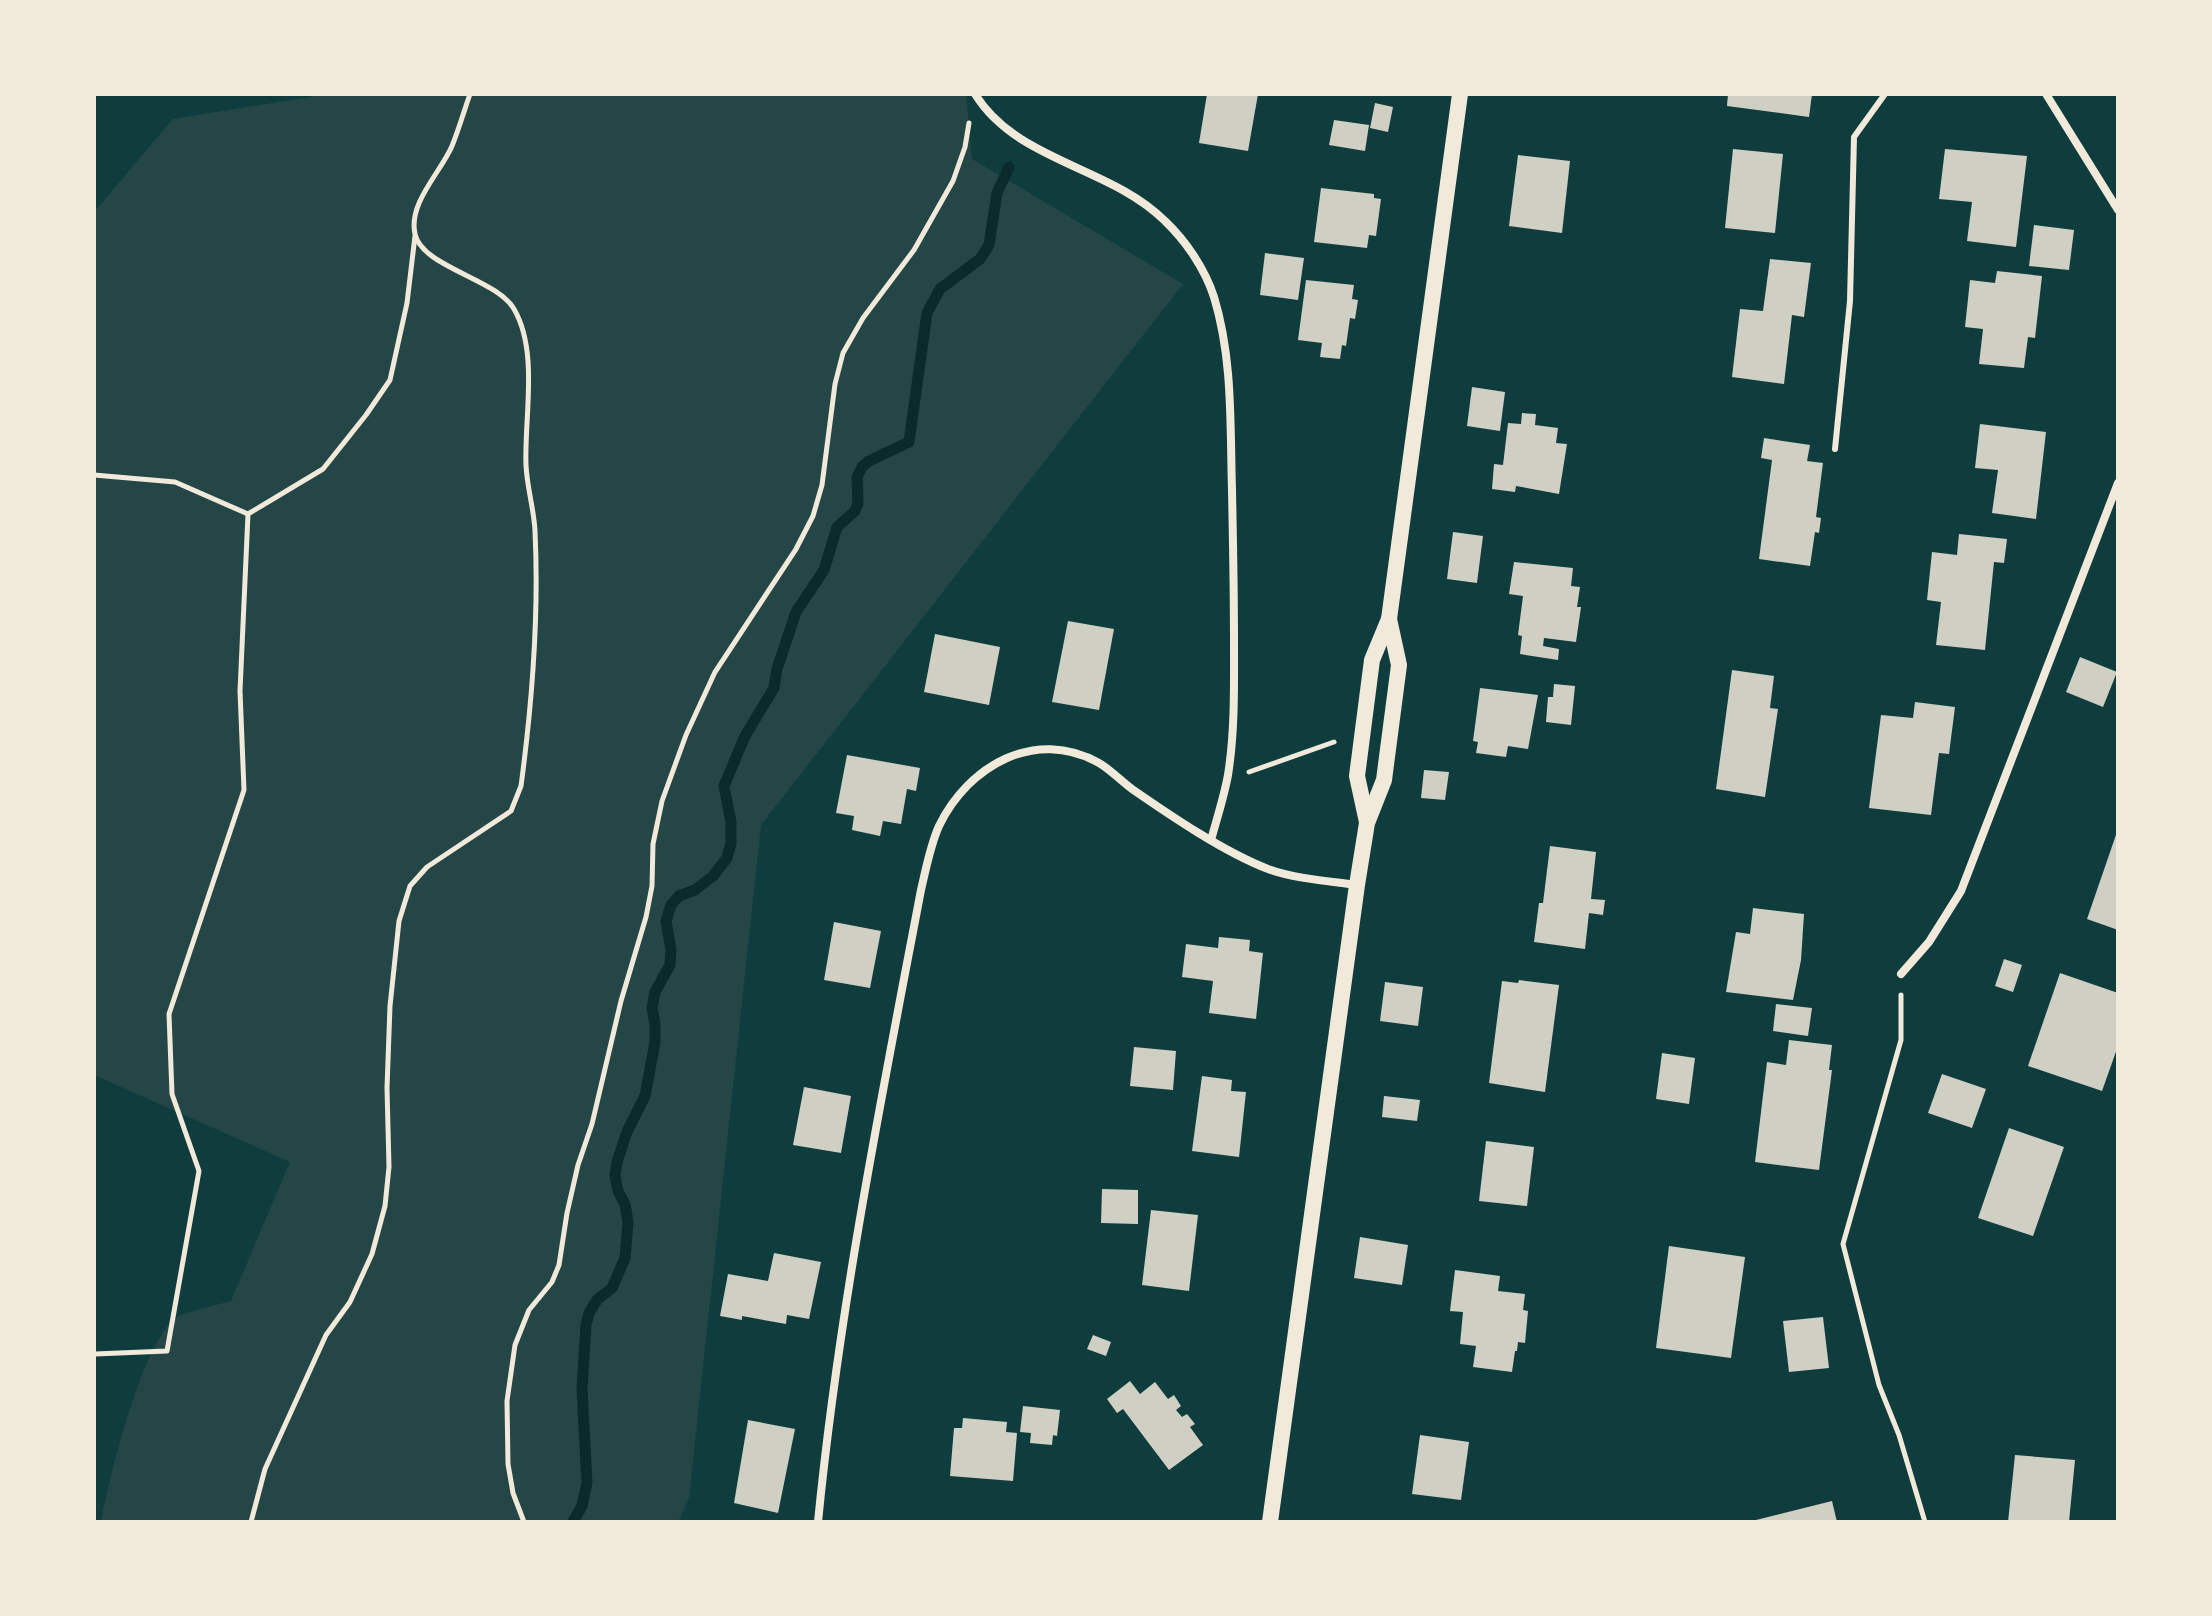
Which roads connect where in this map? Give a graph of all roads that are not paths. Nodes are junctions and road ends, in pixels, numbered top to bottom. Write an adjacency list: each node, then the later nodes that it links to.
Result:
1 (975, 94): 10 (street)
2 (1460, 94): 8 (main road)
3 (1885, 94): 6 (lane)
4 (2046, 94): 5 (street)
5 (2118, 210)
6 (1835, 449)
7 (2118, 483): 12 (street)
8 (1389, 619): 9 (main road); 9 (main road)
9 (1367, 823): 11 (main road)
10 (1211, 840): 11 (street); 13 (street)
11 (1357, 885): 14 (main road)
12 (1901, 974)
13 (818, 1522)
14 (1270, 1522)

